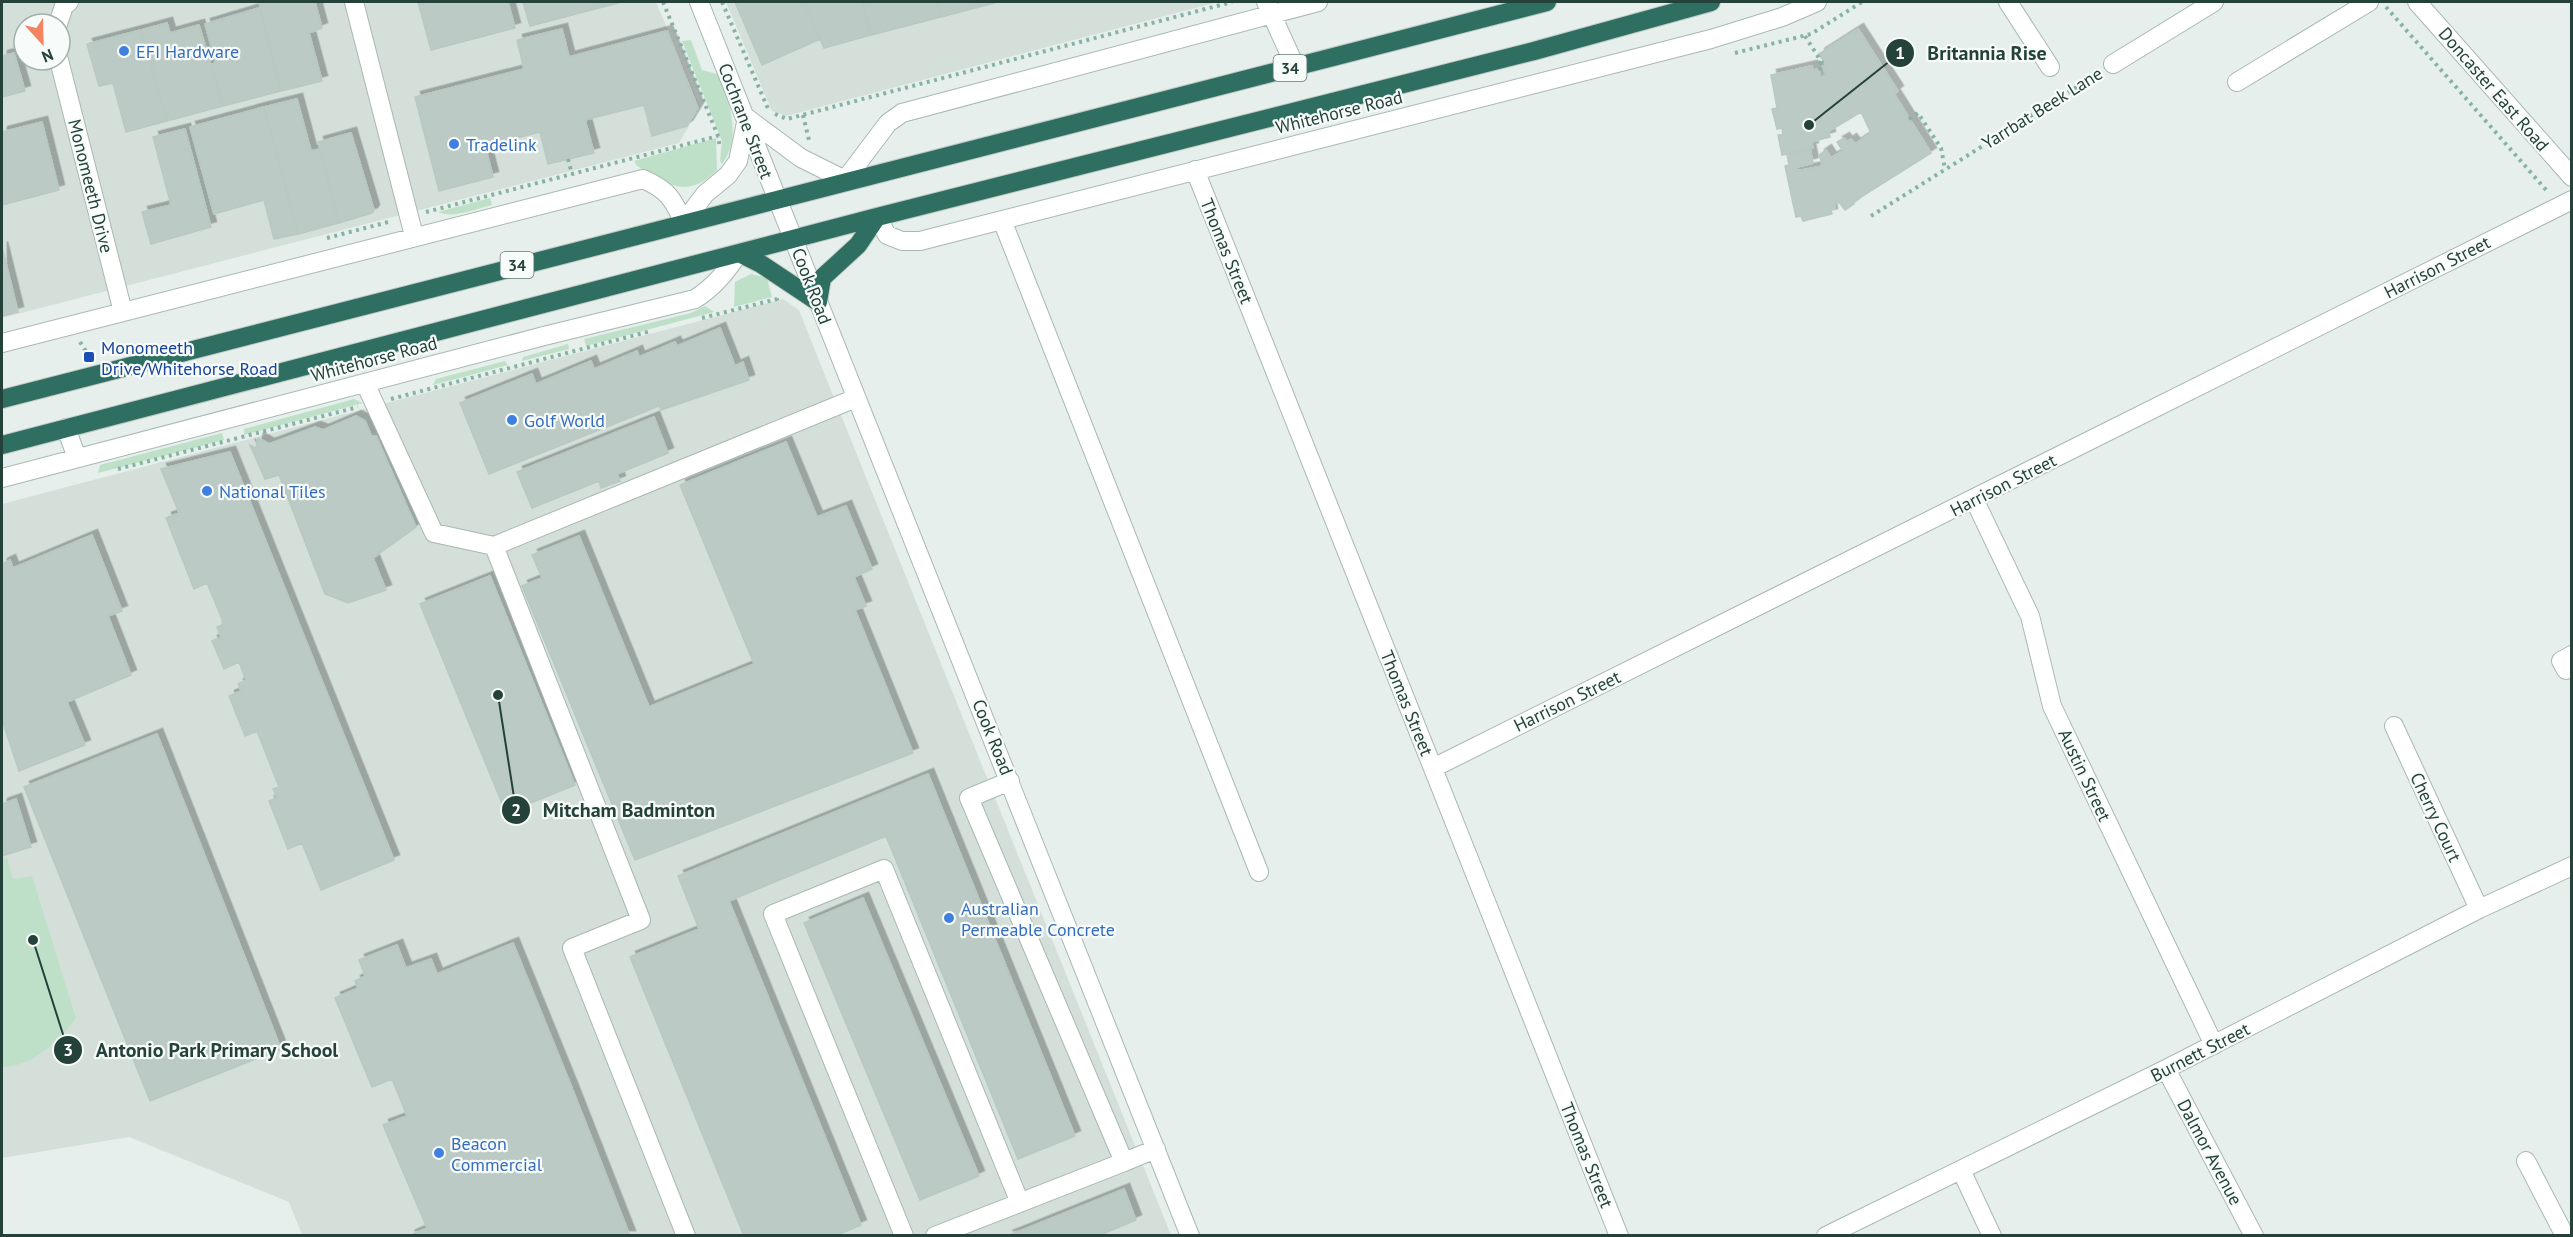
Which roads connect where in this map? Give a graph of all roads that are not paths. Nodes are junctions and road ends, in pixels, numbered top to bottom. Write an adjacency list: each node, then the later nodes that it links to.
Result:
1 (354, 2): 26 (street)
2 (699, 2): 17 (street, Cochrane Street)
3 (1318, 2): 11 (street)
4 (1547, 2): 13 (highway, 34)
5 (1710, 2): 23 (highway, Whitehorse Road)
6 (1817, 2): 18 (street, Whitehorse Road)
7 (2008, 2): 14 (street)
8 (2214, 2): 12 (street, Yarrbat Beek Lane)
9 (2369, 2): 16 (street)
10 (2417, 2): 19 (street, Doncaster East Road)
11 (1268, 8): 13 (street); 20 (street)
12 (2113, 64)
13 (1295, 66): 20 (highway, 34)
14 (2050, 67)
15 (62, 72): 30 (street, Monomeeth Drive)
16 (2237, 82)
17 (747, 118): 20 (street); 21 (street, Cochrane Street); 25 (street)
18 (1195, 171): 24 (street, Whitehorse Road); 44 (street, Thomas Street)
19 (2571, 177)
20 (845, 180): 21 (highway, 34)
21 (777, 199): 25 (highway, 34); 27 (street, Cochrane Street)
22 (2566, 203): 39 (street, Harrison Street)
23 (877, 218): 24 (street, Whitehorse Road); 27 (highway, Whitehorse Road); 29 (highway)
24 (1002, 220): 47 (street)
25 (684, 222): 26 (street); 34 (highway, 34)
26 (414, 236): 30 (street)
27 (794, 240): 28 (highway, Whitehorse Road); 29 (street, Cook Road)
28 (739, 253): 29 (highway); 32 (street, Whitehorse Road); 35 (highway, Whitehorse Road)
29 (818, 302): 33 (street, Cook Road)
30 (123, 312): 31 (street)
31 (2, 344)
32 (365, 383): 37 (street, Whitehorse Road); 40 (street)
33 (856, 398): 40 (street); 45 (street, Cook Road)
34 (2, 399)
35 (66, 428): 36 (highway, Whitehorse Road); 37 (street)
36 (2, 445)
37 (77, 458): 38 (street, Whitehorse Road)
38 (2, 478)
39 (1974, 499): 44 (street, Harrison Street); 49 (street, Austin Street)
40 (494, 546): 56 (street)
41 (2571, 655): 42 (street)
42 (2571, 667)
43 (2394, 726): 48 (street, Cherry Court)
44 (1433, 768): 60 (street, Thomas Street)
45 (1010, 781): 51 (street, Cook Road); 53 (street)
46 (2571, 866): 48 (street, Burnett Street)
47 (1259, 872)
48 (2478, 909): 49 (street, Burnett Street)
49 (2214, 1045): 50 (street, Burnett Street)
50 (2166, 1069): 54 (street, Burnett Street); 63 (street, Dalmor Avenue)
51 (1156, 1149): 53 (street); 59 (street, Cook Road)
52 (2526, 1161): 64 (street)
53 (1124, 1162): 55 (street)
54 (1961, 1170): 61 (street, Burnett Street); 62 (street)
55 (1020, 1203): 57 (street); 58 (street)
56 (686, 1236)
57 (904, 1236)
58 (935, 1236)
59 (1190, 1236)
60 (1619, 1236)
61 (1826, 1236)
62 (1992, 1236)
63 (2254, 1236)
64 (2565, 1236)

